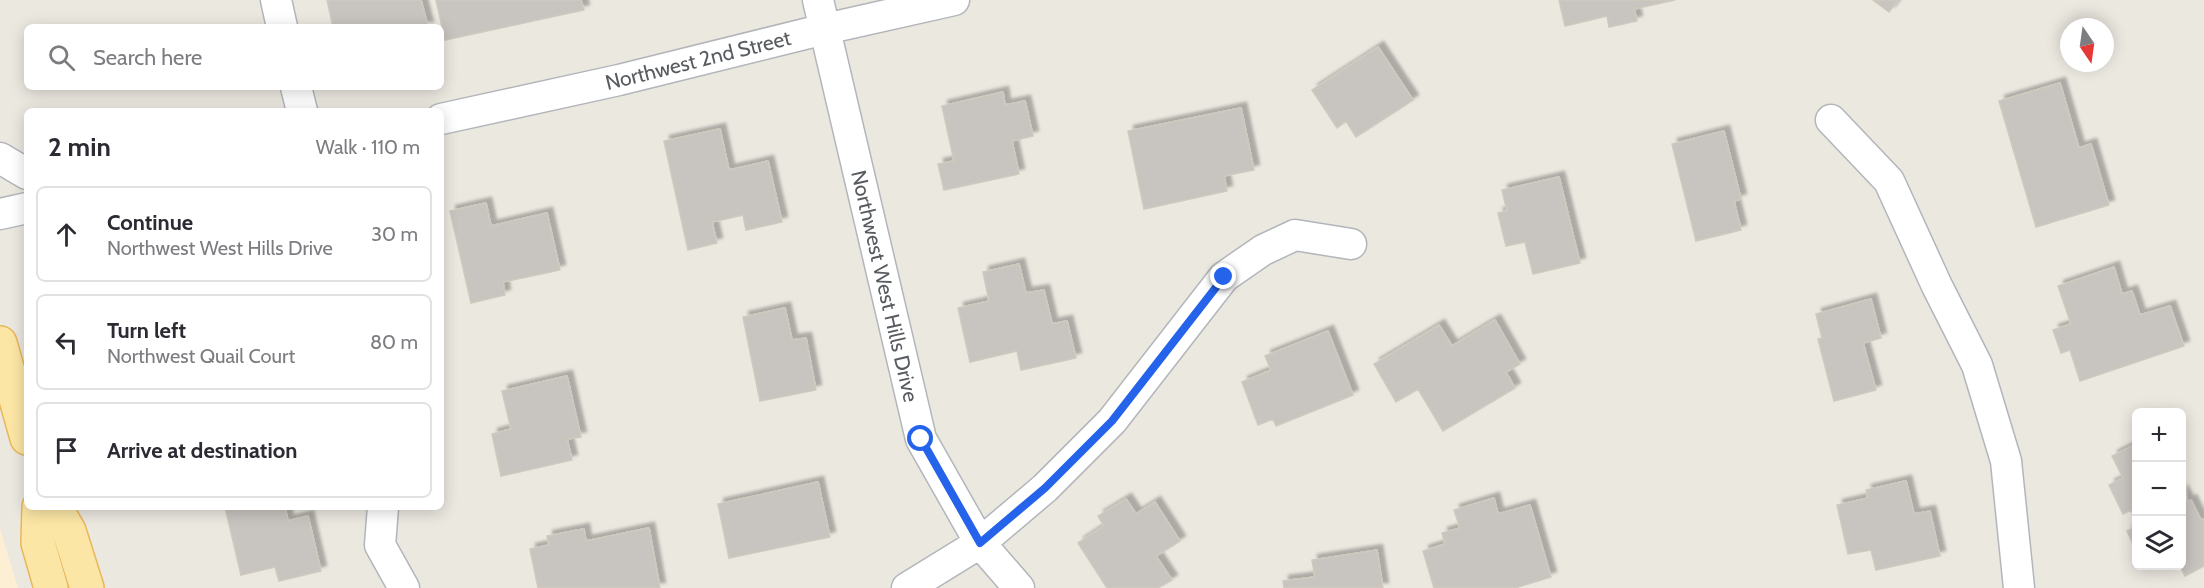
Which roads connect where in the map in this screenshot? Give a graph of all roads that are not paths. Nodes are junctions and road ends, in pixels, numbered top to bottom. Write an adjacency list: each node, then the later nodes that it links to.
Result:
1 (276, 0): 4 (street)
2 (818, 0): 5 (street, Northwest West Hills Drive)
3 (954, 0): 5 (street, Northwest 2nd Street)
4 (281, 24)
5 (825, 29): 8 (street, Northwest 2nd Street); 20 (street, Northwest West Hills Drive)
6 (297, 90): 7 (street)
7 (301, 108)
8 (444, 118)
9 (1831, 120): 26 (street)
10 (0, 158): 11 (street)
11 (24, 172)
12 (24, 209): 13 (street)
13 (0, 214)
14 (1351, 244): 20 (street)
15 (0, 343): 16 (main road)
16 (24, 427)
17 (39, 510): 21 (main road)
18 (57, 510): 22 (main road)
19 (384, 510): 23 (street)
20 (980, 543): 24 (street); 25 (street, Northwest West Hills Drive)
21 (51, 588)
22 (87, 588)
23 (404, 588)
24 (907, 588)
25 (1019, 588)
26 (2019, 588)

